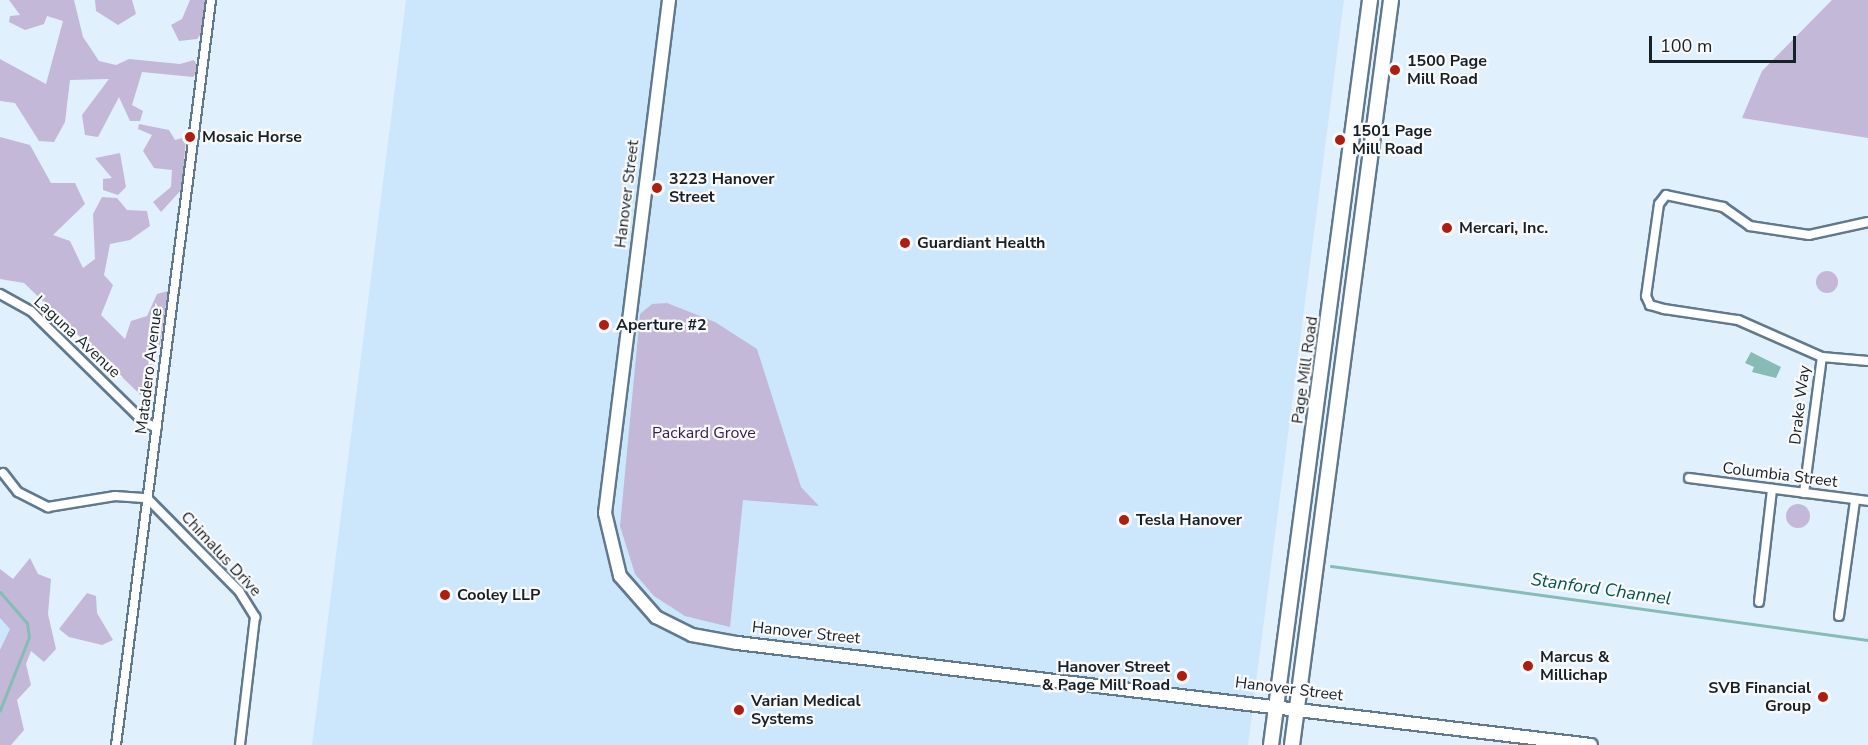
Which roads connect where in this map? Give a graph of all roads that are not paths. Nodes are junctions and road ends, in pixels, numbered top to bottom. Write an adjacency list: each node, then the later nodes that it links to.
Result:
1 (211, 0): 11 (street, Matadero Avenue)
2 (669, 0): 21 (street, Hanover Street)
3 (1370, 0): 5 (main road, Page Mill Road)
4 (1391, 0): 6 (main road)
5 (1347, 177): 6 (main road); 21 (main road, Page Mill Road)
6 (1365, 201): 22 (main road)
7 (1868, 222): 9 (street)
8 (0, 294): 11 (street, Laguna Avenue)
9 (1822, 357): 10 (street); 15 (street, Drake Way)
10 (1868, 361)
11 (158, 428): 16 (street, Matadero Avenue)
12 (3, 473): 16 (street)
13 (1689, 478): 14 (street, Columbia Street)
14 (1772, 489): 15 (street, Columbia Street); 19 (street)
15 (1804, 493): 17 (street, Columbia Street)
16 (147, 498): 23 (street, Matadero Avenue); 24 (street, Chimalus Drive)
17 (1855, 500): 18 (street, Columbia Street); 20 (street)
18 (1868, 501)
19 (1759, 602)
20 (1839, 616)
21 (1276, 704): 22 (street, Hanover Street); 25 (main road, Page Mill Road)
22 (1298, 707): 26 (main road); 27 (street, Hanover Street)
23 (116, 745)
24 (240, 745)
25 (1271, 745)
26 (1292, 745)
27 (1591, 745)

